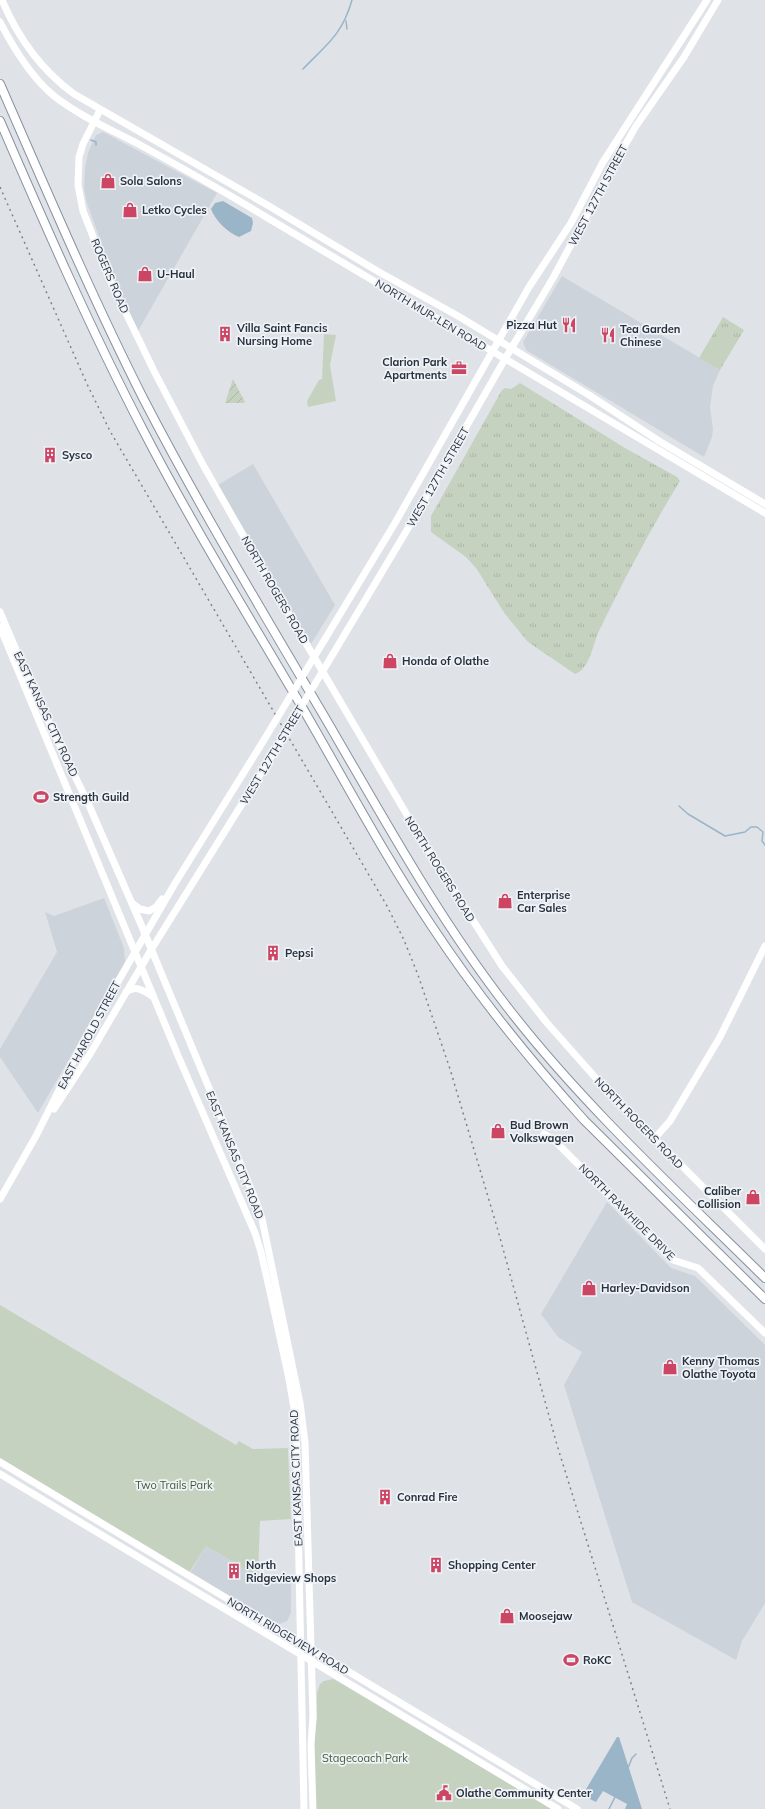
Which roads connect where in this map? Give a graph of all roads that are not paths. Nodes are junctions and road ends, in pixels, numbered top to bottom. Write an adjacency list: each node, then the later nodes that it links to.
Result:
1 (2, 0): 6 (main road, NORTH MUR-LEN ROAD)
2 (707, 0): 9 (main road, WEST 127TH STREET)
3 (718, 0): 10 (main road, WEST 127TH STREET)
4 (0, 22): 8 (main road, NORTH MUR-LEN ROAD)
5 (0, 84): 32 (highway)
6 (100, 110): 8 (main road, ROGERS ROAD); 9 (main road, NORTH MUR-LEN ROAD)
7 (0, 121): 33 (highway)
8 (94, 122): 11 (main road, NORTH MUR-LEN ROAD); 13 (main road, ROGERS ROAD)
9 (499, 340): 10 (main road, NORTH MUR-LEN ROAD); 11 (main road, WEST 127TH STREET)
10 (511, 348): 12 (main road, WEST 127TH STREET); 14 (main road, NORTH MUR-LEN ROAD)
11 (492, 351): 12 (main road, NORTH MUR-LEN ROAD); 18 (main road, WEST 127TH STREET, bridge)
12 (505, 359): 15 (main road, NORTH MUR-LEN ROAD); 22 (main road, WEST 127TH STREET, bridge)
13 (187, 435): 29 (main road, NORTH ROGERS ROAD)
14 (765, 504)
15 (765, 513)
16 (0, 612): 19 (main road, EAST KANSAS CITY ROAD)
17 (0, 627): 23 (main road, EAST KANSAS CITY ROAD)
18 (174, 885): 19 (main road); 20 (main road, WEST 127TH STREET)
19 (131, 902): 20 (main road, EAST KANSAS CITY ROAD)
20 (145, 935): 22 (main road, EAST KANSAS CITY ROAD); 23 (main road, EAST HAROLD STREET)
21 (765, 946): 29 (main road)
22 (151, 950): 24 (main road, EAST HAROLD STREET); 38 (main road, EAST KANSAS CITY ROAD)
23 (135, 952): 24 (main road, EAST KANSAS CITY ROAD); 28 (main road, EAST HAROLD STREET)
24 (141, 968): 25 (main road, EAST HAROLD STREET); 26 (main road, EAST KANSAS CITY ROAD)
25 (126, 992): 26 (main road); 28 (main road, EAST HAROLD STREET)
26 (153, 997): 37 (main road, EAST KANSAS CITY ROAD)
27 (544, 1134): 34 (main road, NORTH RAWHIDE DRIVE)
28 (36, 1136): 30 (main road, EAST HAROLD STREET)
29 (654, 1138): 31 (main road, NORTH ROGERS ROAD)
30 (0, 1199)
31 (765, 1248)
32 (765, 1278)
33 (765, 1299)
34 (765, 1333)
35 (0, 1462): 37 (main road, NORTH RIDGEVIEW ROAD)
36 (0, 1474): 39 (main road, NORTH RIDGEVIEW ROAD)
37 (301, 1644): 38 (main road, NORTH RIDGEVIEW ROAD); 39 (main road, EAST KANSAS CITY ROAD)
38 (312, 1650): 40 (main road, EAST KANSAS CITY ROAD); 44 (main road, NORTH RIDGEVIEW ROAD)
39 (302, 1655): 40 (main road, NORTH RIDGEVIEW ROAD); 41 (main road, EAST KANSAS CITY ROAD)
40 (312, 1662): 42 (main road, EAST KANSAS CITY ROAD); 43 (main road, NORTH RIDGEVIEW ROAD)
41 (304, 1809)
42 (313, 1809)
43 (558, 1809)
44 (576, 1809)

